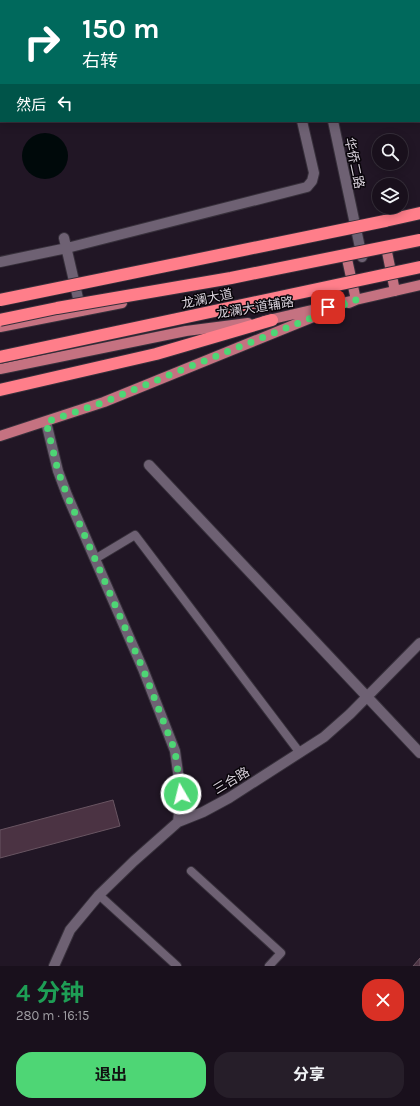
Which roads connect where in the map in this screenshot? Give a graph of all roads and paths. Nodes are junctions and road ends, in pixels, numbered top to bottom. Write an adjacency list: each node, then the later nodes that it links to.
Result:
1 (302, 122): 5 (street)
2 (333, 122): 8 (street, 华侨二路)
3 (420, 213): 14 (highway, bridge)
4 (420, 240): 17 (highway, 龙澜大道, bridge)
5 (66, 243): 10 (street); 16 (street)
6 (420, 244): 7 (main road)
7 (387, 252): 8 (main road); 13 (main road)
8 (362, 256): 9 (main road)
9 (347, 259): 15 (main road); 16 (main road)
10 (0, 262)
11 (420, 267): 20 (highway, 龙澜大道, bridge)
12 (420, 285): 13 (main road, 龙澜大道辅路)
13 (395, 291): 15 (main road, 龙澜大道辅路)
14 (0, 300)
15 (356, 300): 18 (main road, 龙澜大道辅路); 23 (main road)
16 (81, 311): 19 (main road)
17 (0, 320)
18 (272, 320): 21 (main road, 龙澜大道辅路); 22 (highway)
19 (0, 327)
20 (0, 357)
21 (0, 370)
22 (0, 390)
23 (46, 422): 24 (main road); 26 (street)
24 (0, 436)
25 (149, 466): 28 (street)
26 (95, 559): 29 (lane); 31 (street)
27 (420, 643): 28 (street, 三合路)
28 (366, 697): 29 (street, 三合路); 30 (street)
29 (300, 753): 31 (street, 三合路)
30 (420, 753)
31 (178, 822): 33 (street, 三合路)
32 (191, 871): 36 (lane)
33 (99, 894): 34 (street, 三合路); 35 (lane)
34 (54, 966)
35 (177, 966)
36 (269, 966)

